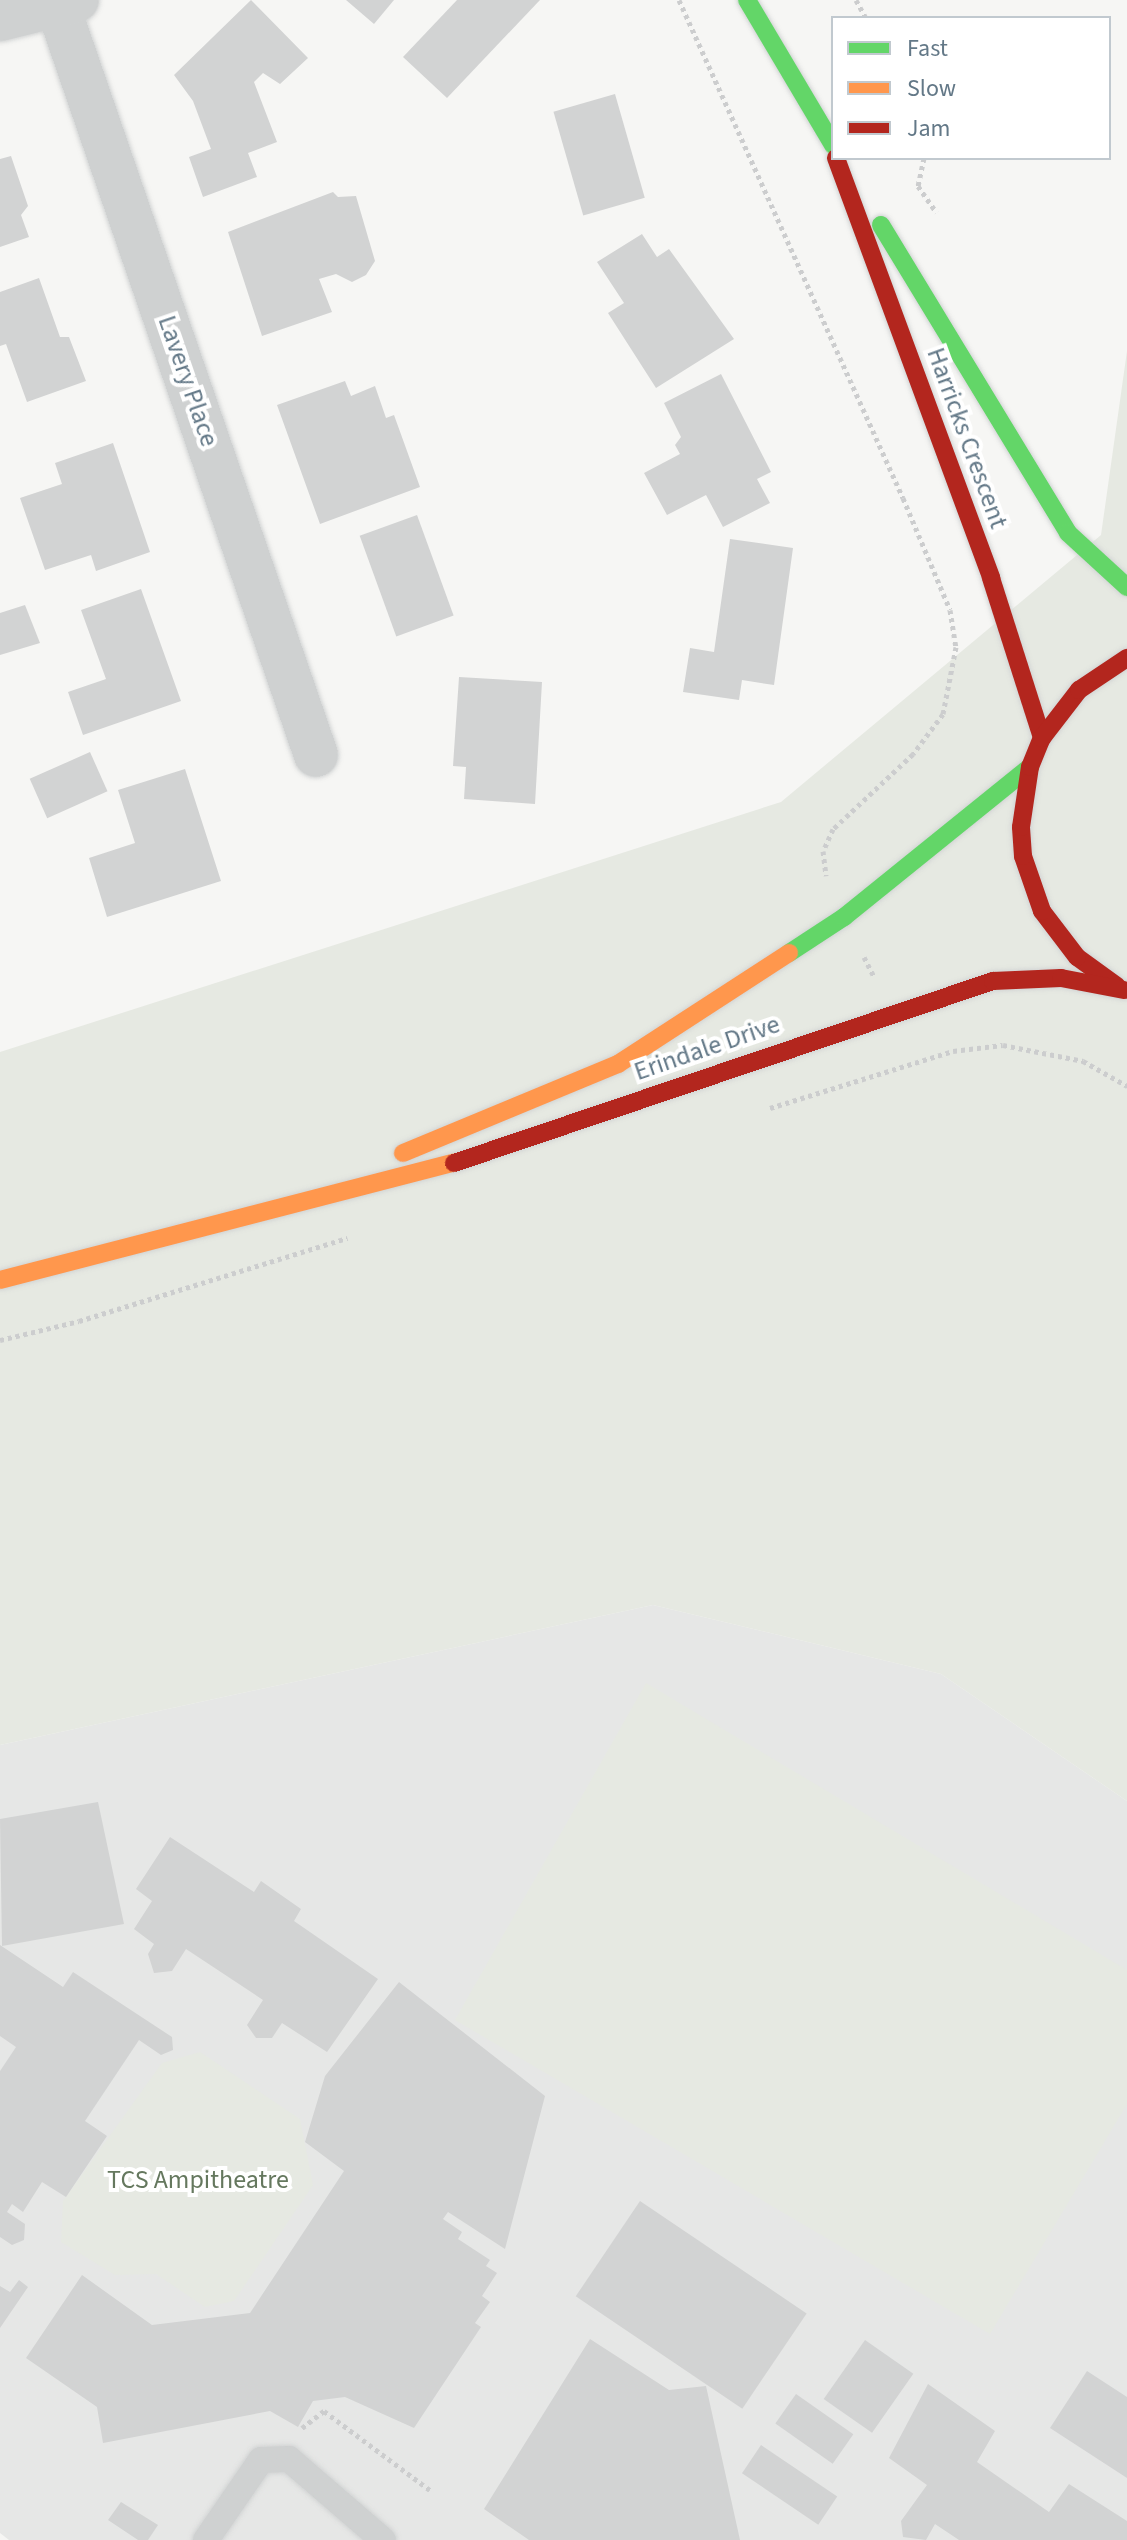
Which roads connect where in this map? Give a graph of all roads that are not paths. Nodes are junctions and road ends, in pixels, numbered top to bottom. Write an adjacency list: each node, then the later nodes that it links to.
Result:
1 (747, 0): 4 (main road)
2 (68, 4): 3 (street); 10 (street, Lavery Place)
3 (0, 19)
4 (831, 143)
5 (839, 160): 7 (main road, Harricks Crescent)
6 (839, 160): 9 (main road, Harricks Crescent)
7 (1127, 587)
8 (1127, 658): 9 (main road)
9 (1042, 738): 11 (main road)
10 (316, 755)
11 (1030, 767): 12 (main road); 13 (main road, Erindale Drive)
12 (1126, 991): 13 (main road, Erindale Drive)
13 (310, 1197): 14 (main road, Erindale Drive)
14 (0, 1280)
15 (206, 2540): 16 (lane)
16 (383, 2540)

